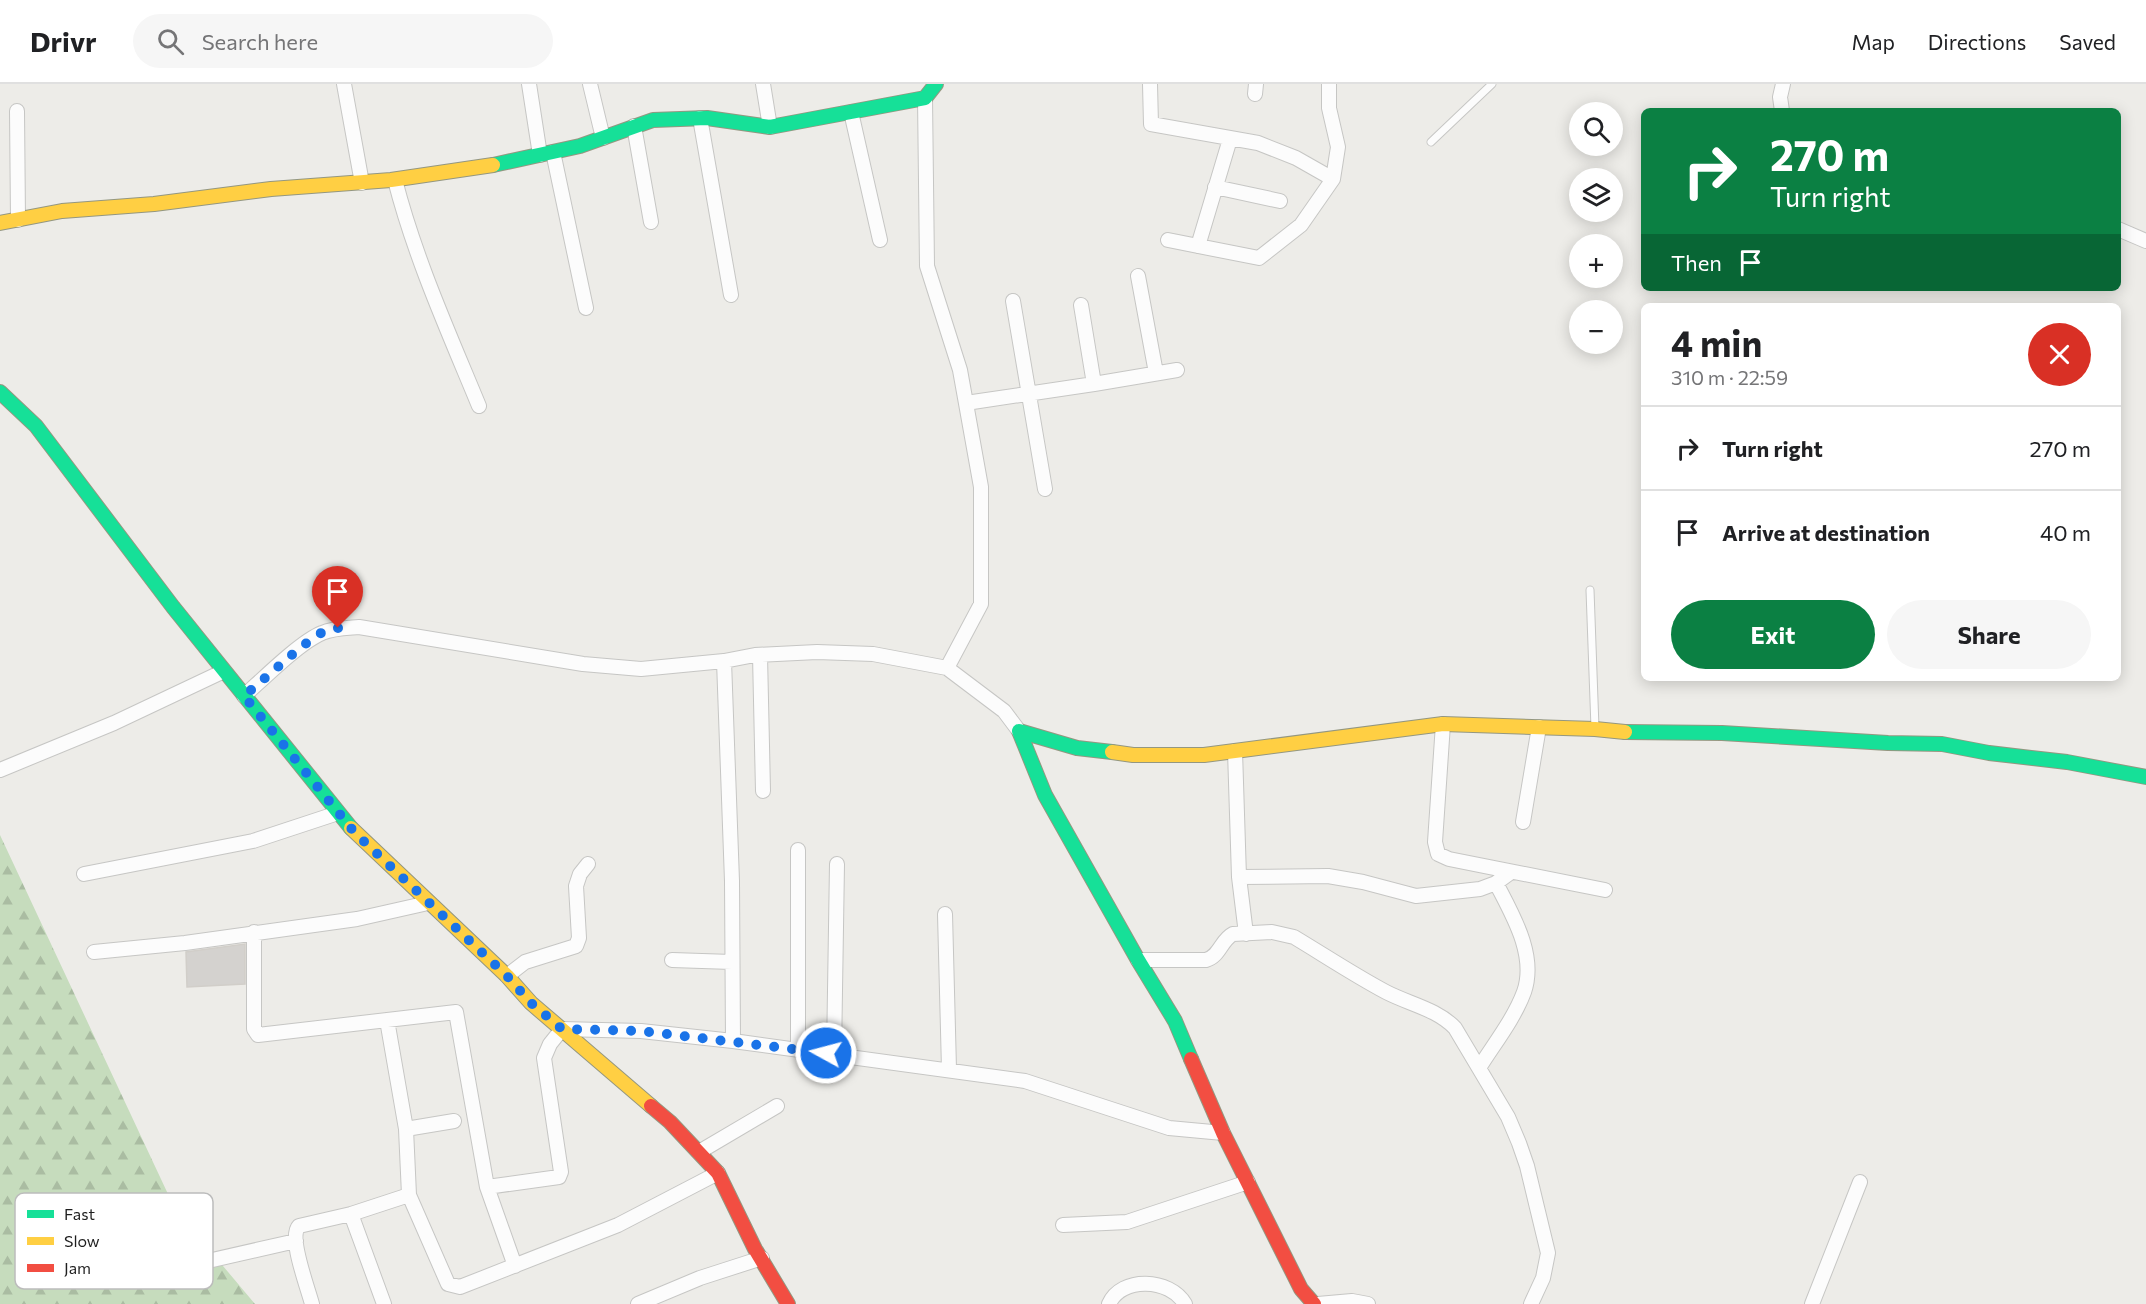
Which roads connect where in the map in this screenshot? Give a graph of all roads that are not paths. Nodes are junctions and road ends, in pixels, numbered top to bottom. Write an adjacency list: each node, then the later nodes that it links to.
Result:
1 (344, 84): 23 (street)
2 (529, 84): 20 (street)
3 (590, 84): 17 (street)
4 (763, 84): 16 (street)
5 (936, 84): 10 (street)
6 (1150, 84): 18 (street)
7 (1329, 84): 21 (street)
8 (1491, 84): 19 (lane)
9 (1783, 84): 11 (street)
10 (925, 98): 13 (street); 44 (street)
11 (1782, 108)
12 (17, 111): 26 (street)
13 (851, 112): 16 (street); 30 (street)
14 (700, 118): 15 (street); 16 (street); 35 (street)
15 (634, 126): 17 (street); 27 (street)
16 (770, 127)
17 (603, 138): 20 (street)
18 (1230, 139): 21 (street); 24 (street)
19 (1431, 142)
20 (546, 154): 22 (street); 38 (street)
21 (1333, 179): 33 (street)
22 (395, 180): 23 (street); 45 (street)
23 (362, 183): 26 (street)
24 (1215, 187): 25 (street); 33 (street)
25 (1280, 201)
26 (18, 220): 28 (street)
27 (651, 222)
28 (0, 224)
29 (2121, 230): 32 (street)
30 (880, 240)
31 (1168, 240): 33 (street)
32 (2146, 242)
33 (1198, 246)
34 (1138, 276): 40 (street)
35 (731, 294)
36 (1013, 301): 43 (street)
37 (1081, 305): 41 (street)
38 (586, 308)
39 (1177, 370): 40 (street)
40 (1156, 373): 41 (street)
41 (1094, 384): 43 (street)
42 (0, 392): 51 (street)
43 (1030, 394): 44 (street); 46 (street)
44 (966, 403): 50 (street)
45 (479, 406)
46 (1045, 489)
47 (1590, 590): 55 (lane)
48 (760, 655): 49 (street); 50 (street); 60 (street)
49 (724, 661): 52 (street); 78 (street)
50 (947, 668): 56 (street)
51 (224, 671): 52 (street); 58 (street)
52 (244, 696): 61 (street)
53 (1443, 724): 54 (street); 57 (street); 66 (street)
54 (1539, 727): 55 (street); 62 (street)
55 (1595, 729): 59 (street)
56 (1020, 731): 57 (street); 77 (street)
57 (1235, 751): 68 (street)
58 (0, 770)
59 (2146, 777)
60 (763, 791)
61 (338, 813): 67 (street); 71 (street)
62 (1523, 822)
63 (798, 850): 83 (street)
64 (588, 864): 79 (street)
65 (837, 864): 84 (street)
66 (1511, 872): 69 (street); 70 (street)
67 (84, 874)
68 (1239, 877): 69 (street); 74 (street)
69 (1496, 882): 85 (street)
70 (1605, 891)
71 (428, 903): 73 (street); 79 (street)
72 (945, 914): 86 (street)
73 (254, 932): 75 (street); 80 (street)
74 (1246, 934): 77 (street); 85 (street)
75 (94, 952)
76 (672, 960): 78 (street)
77 (1138, 960): 90 (street)
78 (732, 962): 82 (street)
79 (507, 976): 81 (street)
80 (387, 1020): 89 (street); 95 (street)
81 (562, 1029): 82 (street); 91 (street); 95 (street)
82 (733, 1041): 83 (street)
83 (798, 1049): 84 (street)
84 (834, 1054): 86 (street)
85 (1479, 1068): 112 (street)
86 (949, 1069): 90 (street)
87 (777, 1106): 91 (street)
88 (454, 1121): 89 (street)
89 (406, 1129): 96 (street)
90 (1223, 1133): 93 (street)
91 (699, 1152): 92 (street)
92 (718, 1173): 100 (street); 102 (street)
93 (1248, 1182): 98 (street); 109 (street)
94 (1860, 1182): 113 (street)
95 (487, 1186): 102 (street)
96 (409, 1196): 97 (street); 102 (street)
97 (351, 1214): 99 (street); 104 (street)
98 (1063, 1225)
99 (296, 1241): 101 (street); 103 (street)
100 (762, 1258): 105 (street); 106 (street)
101 (213, 1260)
102 (515, 1266)
103 (312, 1304)
104 (384, 1304)
105 (638, 1304)
106 (788, 1304)
107 (1109, 1304): 108 (street)
108 (1185, 1304)
109 (1314, 1304)
110 (1318, 1304): 111 (street)
111 (1368, 1304)
112 (1531, 1304)
113 (1812, 1304)

